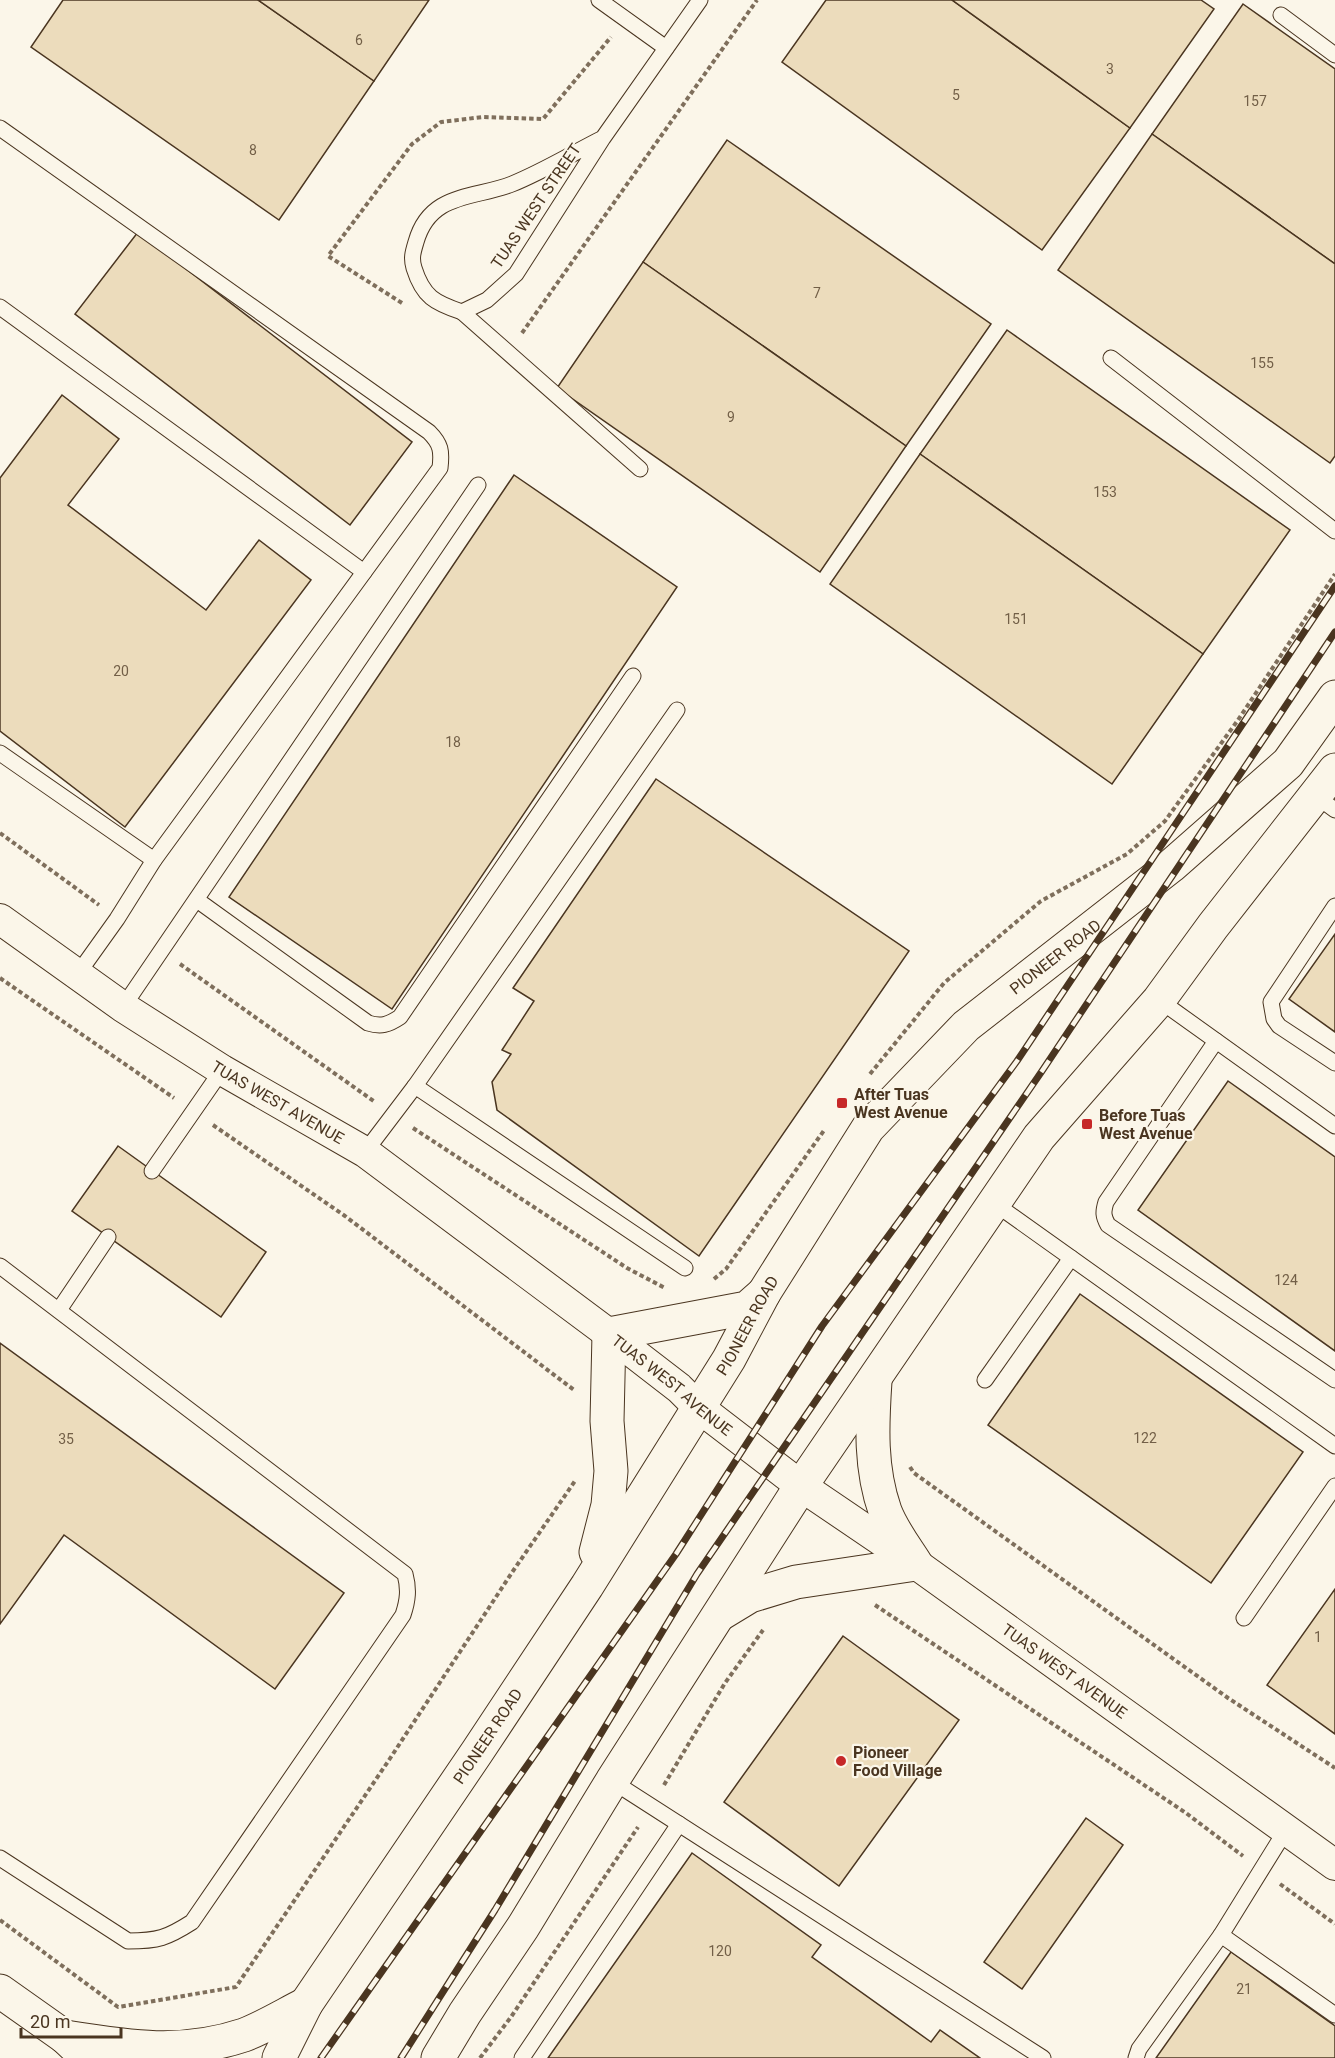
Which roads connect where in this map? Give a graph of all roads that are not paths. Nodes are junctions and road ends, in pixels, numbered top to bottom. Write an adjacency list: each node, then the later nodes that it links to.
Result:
1 (599, 0): 4 (lane)
2 (694, 2): 4 (lane, TUAS WEST STREET)
3 (1281, 15): 5 (lane)
4 (666, 48): 7 (lane, TUAS WEST STREET)
5 (1335, 55)
6 (0, 128): 14 (lane)
7 (603, 138): 9 (lane, TUAS WEST STREET); 9 (lane, TUAS WEST STREET)
8 (0, 308): 14 (lane)
9 (462, 312): 11 (lane)
10 (1111, 358): 13 (lane)
11 (640, 469)
12 (478, 485): 22 (lane)
13 (1335, 531)
14 (364, 572): 21 (lane)
15 (633, 676): 22 (lane)
16 (1335, 697): 40 (street, PIONEER ROAD)
17 (677, 710): 31 (lane)
18 (0, 753): 21 (lane)
19 (1335, 770): 20 (street)
20 (1325, 803): 26 (street)
21 (153, 860): 25 (lane)
22 (197, 900): 27 (lane)
23 (1335, 906): 29 (lane)
24 (0, 919): 25 (street, TUAS WEST AVENUE)
25 (77, 975): 27 (street, TUAS WEST AVENUE)
26 (1159, 1000): 28 (lane); 35 (street)
27 (123, 1007): 30 (street, TUAS WEST AVENUE)
28 (1216, 1041): 32 (lane); 45 (lane)
29 (1335, 1063)
30 (222, 1070): 33 (street, TUAS WEST AVENUE); 34 (lane)
31 (415, 1086): 33 (lane); 39 (lane)
32 (1335, 1126)
33 (365, 1152): 42 (street, TUAS WEST AVENUE)
34 (152, 1171)
35 (994, 1203): 37 (lane); 43 (street)
36 (108, 1237): 41 (lane)
37 (1071, 1258): 44 (lane); 47 (lane)
38 (0, 1266): 41 (lane)
39 (685, 1268)
40 (764, 1293): 42 (street); 46 (street, PIONEER ROAD)
41 (59, 1310): 57 (lane)
42 (609, 1334): 46 (street, TUAS WEST AVENUE); 51 (street)
43 (875, 1379): 48 (street); 50 (street)
44 (985, 1380)
45 (1335, 1380)
46 (698, 1407): 48 (street, TUAS WEST AVENUE); 51 (street, PIONEER ROAD)
47 (1335, 1446)
48 (801, 1486): 50 (street, TUAS WEST AVENUE); 52 (street)
49 (1335, 1486): 53 (lane)
50 (916, 1564): 52 (street); 56 (street, TUAS WEST AVENUE)
51 (587, 1586): 61 (street, PIONEER ROAD)
52 (721, 1613): 54 (street)
53 (1244, 1618)
54 (612, 1781): 55 (lane); 65 (street)
55 (679, 1824): 66 (lane); 67 (lane)
56 (1286, 1830): 58 (street, TUAS WEST AVENUE); 59 (lane)
57 (0, 1858)
58 (1335, 1865)
59 (1221, 1935): 62 (lane); 68 (lane)
60 (0, 1991): 63 (street)
61 (306, 2004): 63 (street); 64 (street, PIONEER ROAD)
62 (1335, 2015)
63 (76, 2047)
64 (279, 2058)
65 (438, 2058)
66 (522, 2058)
67 (1044, 2058)
68 (1136, 2058)

